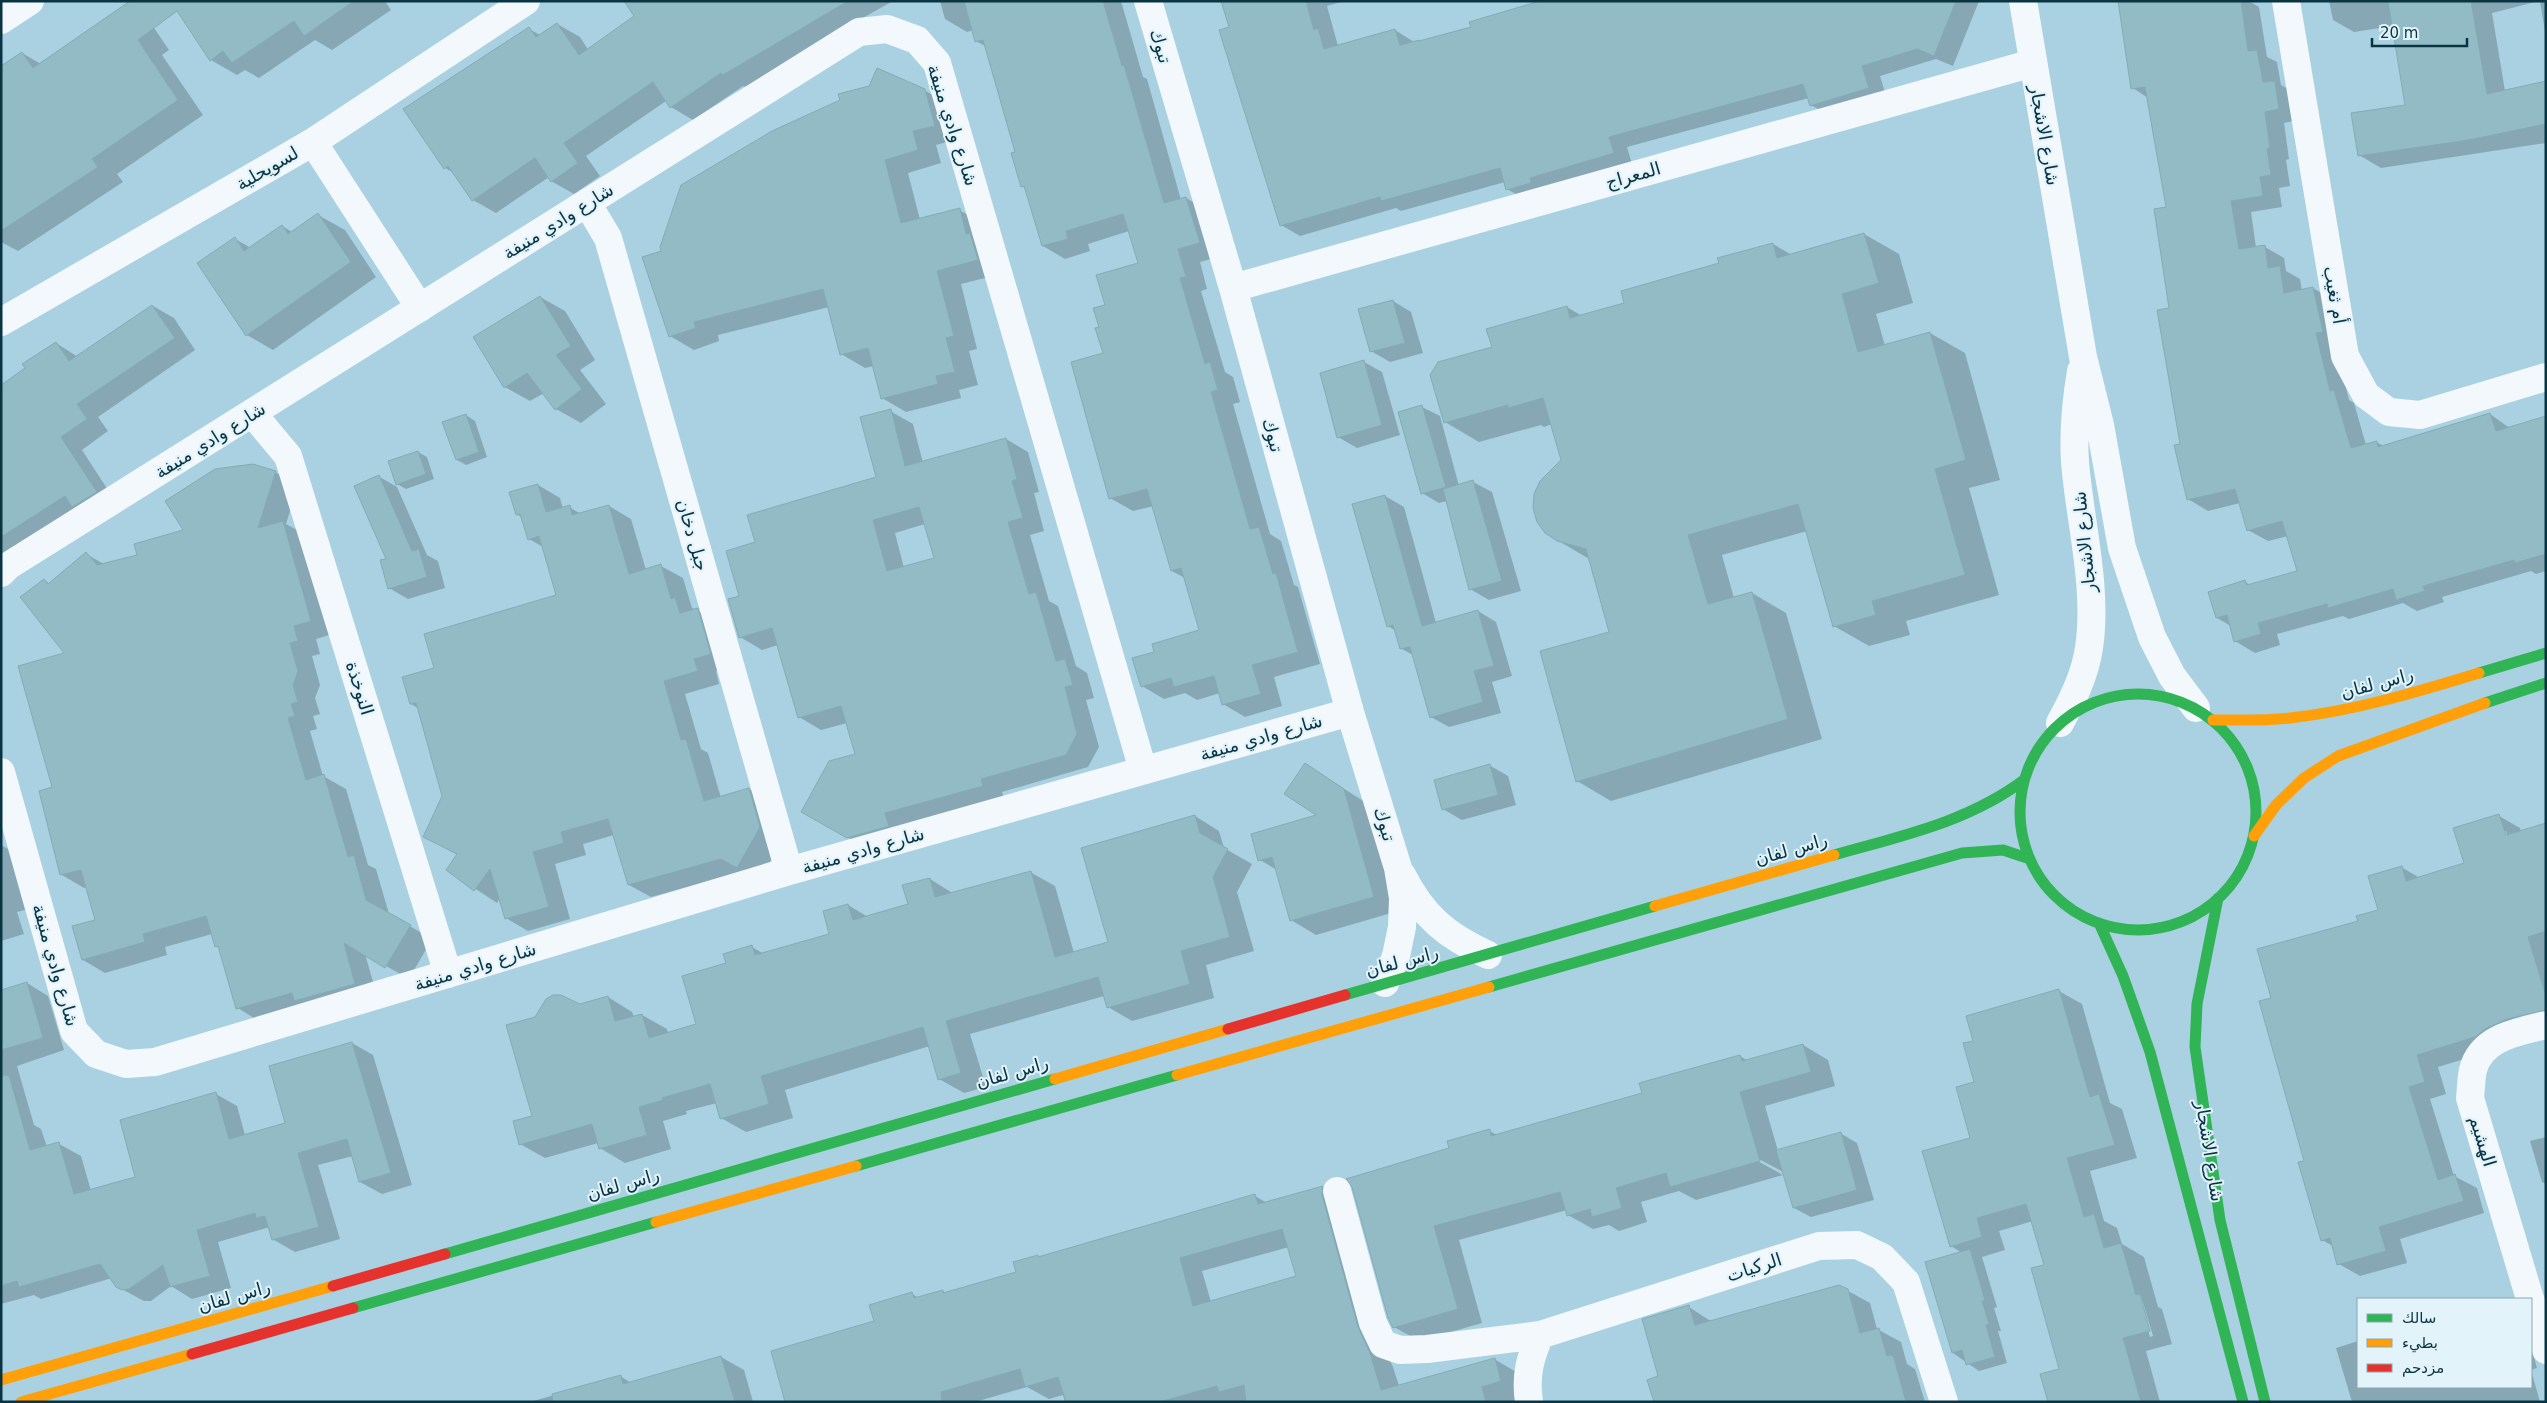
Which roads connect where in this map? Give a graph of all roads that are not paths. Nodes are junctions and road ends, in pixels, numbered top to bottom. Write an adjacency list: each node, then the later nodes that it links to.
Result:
1 (30, 1): 6 (street)
2 (526, 1): 8 (street, لسويحلية)
3 (1148, 1): 10 (street, تبوك)
4 (2023, 1): 7 (street, شارع الاشجار)
5 (2286, 1): 14 (street, أم ثغيب)
6 (1, 20)
7 (2033, 63): 10 (street, المعراج); 13 (street, شارع الاشجار)
8 (313, 142): 11 (street); 12 (street, لسويحلية)
9 (587, 203): 11 (street, شارع وادي منيفة); 22 (street, شارع وادي منيفة); 28 (street, جبل دخان)
10 (1233, 288): 19 (street, تبوك)
11 (420, 308): 15 (street, شارع وادي منيفة)
12 (1, 322)
13 (2083, 357): 20 (street, شارع الاشجار); 21 (street, شارع الاشجار)
14 (2546, 377)
15 (252, 413): 16 (street, شارع وادي منيفة); 32 (street, النوخذة)
16 (1, 573)
17 (2546, 653): 20 (street, راس لفان)
18 (2546, 683): 25 (street)
19 (1350, 712): 22 (street, شارع وادي منيفة); 27 (street, تبوك)
20 (2204, 714): 21 (street); 25 (street)
21 (2060, 723): 24 (street)
22 (1143, 770): 28 (street, شارع وادي منيفة)
23 (1, 772): 32 (street, شارع وادي منيفة)
24 (2024, 780): 26 (street); 31 (street, راس لفان)
25 (2253, 838): 29 (street)
26 (2030, 859): 30 (street); 41 (street)
27 (1398, 868): 31 (street, تبوك); 33 (street, تبوك)
28 (790, 871): 32 (street, شارع وادي منيفة)
29 (2218, 898): 30 (street); 45 (street, شارع الاشجار)
30 (2099, 923): 44 (street, شارع الاشجار)
31 (1488, 955): 33 (street, راس لفان)
32 (448, 974)
33 (1385, 983): 40 (street, راس لفان)
34 (2546, 1025): 36 (street, الهشيم)
35 (1336, 1191): 38 (street, الركيات)
36 (2530, 1298)
37 (2532, 1303): 39 (street, الهشيم)
38 (1540, 1335): 42 (street); 43 (street, الركيات)
39 (2546, 1350)
40 (1, 1380)
41 (21, 1402)
42 (1529, 1402)
43 (1944, 1402)
44 (2243, 1402)
45 (2265, 1402)

